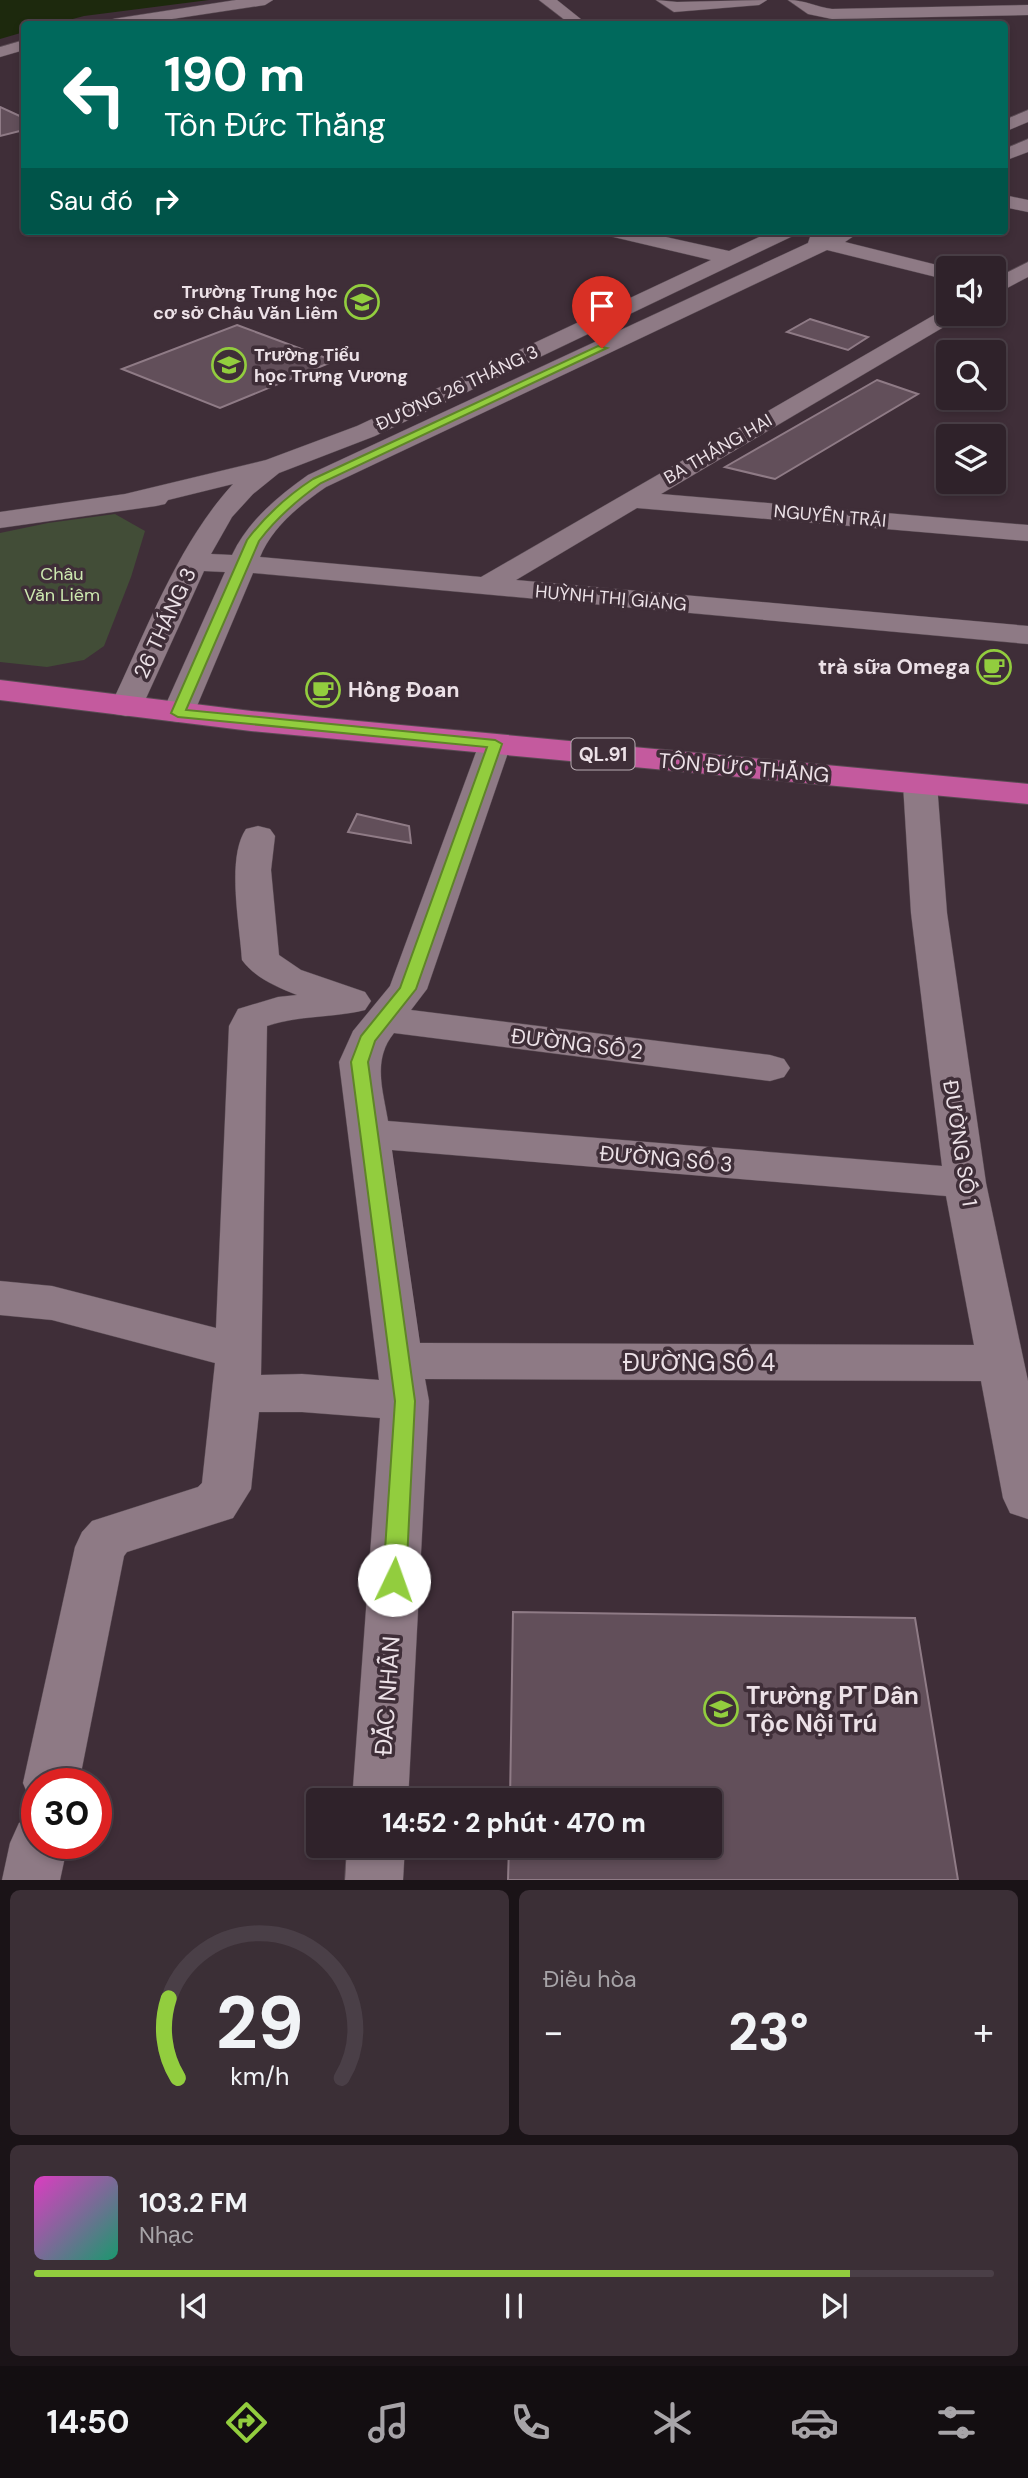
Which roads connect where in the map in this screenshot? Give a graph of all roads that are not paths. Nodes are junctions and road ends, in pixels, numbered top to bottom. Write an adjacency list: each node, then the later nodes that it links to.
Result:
1 (265, 0): 6 (street)
2 (547, 0): 10 (street)
3 (664, 0): 4 (street)
4 (759, 0)
5 (796, 0): 7 (street)
6 (200, 10): 8 (street); 9 (street)
7 (1028, 10)
8 (132, 21)
9 (227, 21)
10 (575, 21)
11 (21, 46): 12 (street)
12 (0, 52)
13 (1028, 115): 14 (street)
14 (1008, 125)
15 (1028, 145): 16 (street)
16 (1008, 154)
17 (1008, 202): 18 (street)
18 (1028, 206)
19 (630, 235): 24 (street)
20 (780, 235): 24 (street, ĐƯỜNG 26 THÁNG 3)
21 (797, 235): 23 (street)
22 (843, 235): 23 (street, ĐƯỜNG 26 THÁNG 3)
23 (826, 243): 26 (street); 32 (street, ĐƯỜNG 26 THÁNG 3)
24 (731, 258): 31 (street, ĐƯỜNG 26 THÁNG 3)
25 (1028, 268): 27 (street)
26 (936, 271)
27 (1006, 281)
28 (1006, 289): 29 (street)
29 (1028, 294)
30 (936, 322): 34 (street, BA THÁNG HAI)
31 (275, 466): 33 (street, 26 THÁNG 3); 35 (street)
32 (317, 481): 33 (street); 39 (street)
33 (244, 488): 35 (street); 38 (street, 26 THÁNG 3)
34 (632, 499): 37 (street, NGUYỄN TRÃI); 40 (street, BA THÁNG HAI)
35 (134, 500): 36 (street); 38 (street)
36 (5, 514)
37 (1028, 533)
38 (199, 551): 39 (street, HUỲNH THỊ GIANG); 43 (street, 26 THÁNG 3)
39 (242, 564): 40 (street, HUỲNH THỊ GIANG); 44 (street)
40 (486, 586): 41 (street, HUỲNH THỊ GIANG)
41 (1028, 635)
42 (0, 690): 43 (highway, TÔN ĐỨC THẮNG / QL.91)
43 (126, 707): 44 (highway, TÔN ĐỨC THẮNG / QL.91)
44 (178, 713): 45 (highway, TÔN ĐỨC THẮNG / QL.91)
45 (495, 744): 46 (highway, TÔN ĐỨC THẮNG / QL.91); 49 (street, ĐẮC NHẪN)
46 (920, 784): 47 (highway, TÔN ĐỨC THẮNG / QL.91); 52 (street, ĐƯỜNG SỐ 1)
47 (1028, 794)
48 (258, 836): 49 (street)
49 (376, 1010): 50 (street, ĐƯỜNG SỐ 2); 51 (street, ĐẮC NHẪN); 55 (street)
50 (770, 1068)
51 (367, 1134): 52 (street, ĐƯỜNG SỐ 3); 56 (street, ĐẮC NHẪN)
52 (965, 1183): 54 (street, ĐƯỜNG SỐ 1)
53 (0, 1298): 55 (street, ĐƯỜNG SỐ 4)
54 (999, 1363): 56 (street, ĐƯỜNG SỐ 4); 57 (street, ĐƯỜNG SỐ 1)
55 (237, 1372): 56 (street, ĐƯỜNG SỐ 4); 58 (street)
56 (402, 1381): 59 (street, ĐẮC NHẪN)
57 (1028, 1498)
58 (54, 1768)
59 (381, 1788)
60 (375, 1858): 63 (street)
61 (36, 1859): 62 (street)
62 (31, 1880)
63 (374, 1880)

